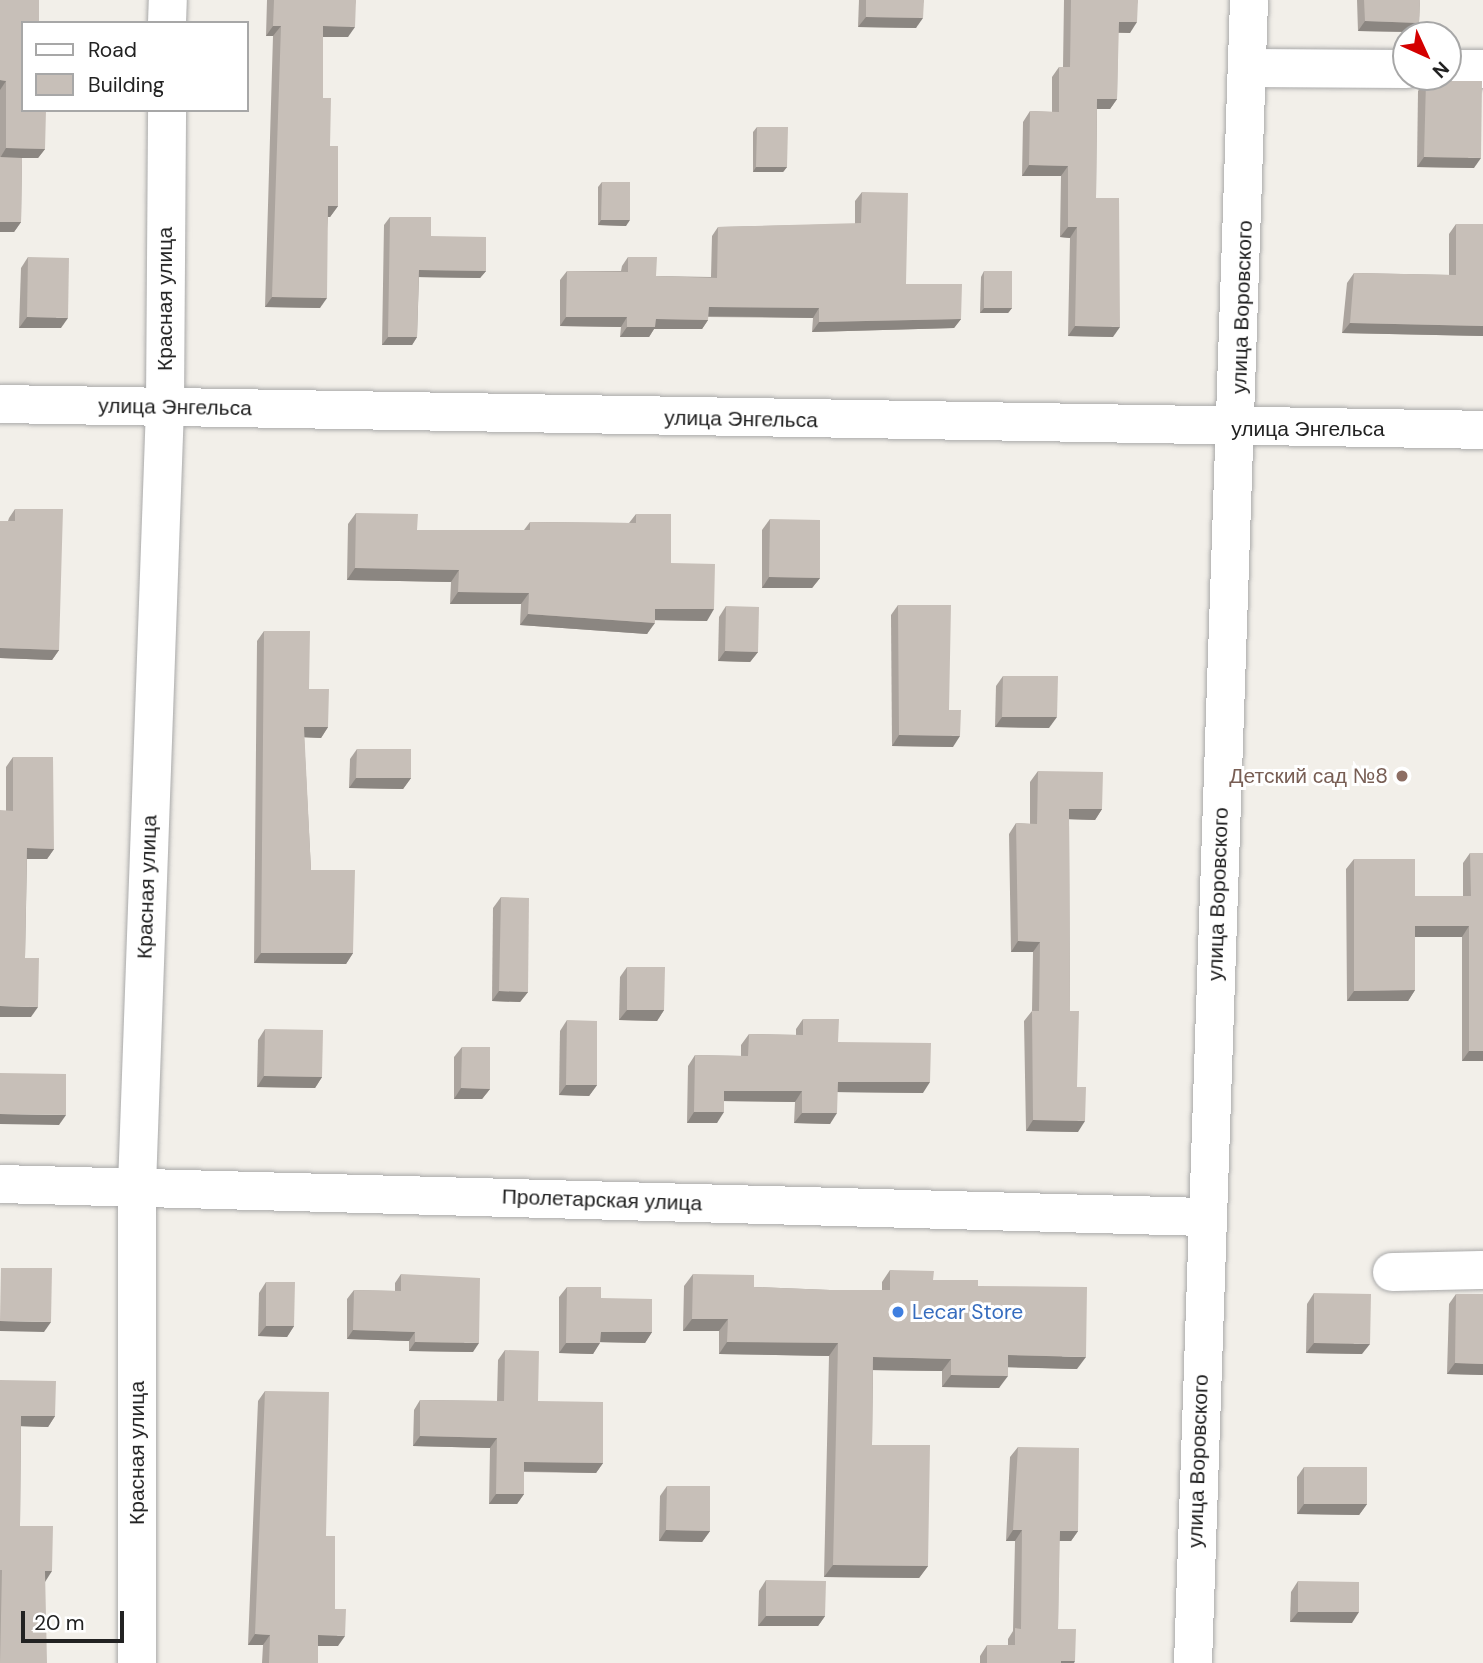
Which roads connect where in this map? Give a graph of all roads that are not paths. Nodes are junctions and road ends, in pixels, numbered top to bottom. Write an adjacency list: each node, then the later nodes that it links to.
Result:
1 (167, 0): 3 (street)
2 (1249, 0): 4 (street, улица Воровского)
3 (167, 21)
4 (1250, 68): 5 (street); 11 (street, улица Воровского)
5 (1392, 69)
6 (1462, 69): 7 (street)
7 (1483, 69)
8 (167, 112): 10 (street, Красная улица)
9 (0, 404): 10 (street, улица Энгельса)
10 (165, 406): 11 (street, улица Энгельса); 14 (street, Красная улица)
11 (1238, 429): 12 (street, улица Энгельса); 15 (street, улица Воровского)
12 (1483, 430)
13 (0, 1184): 14 (street, Пролетарская улица)
14 (137, 1186): 15 (street, Пролетарская улица); 18 (street, Красная улица)
15 (1205, 1217): 19 (street, улица Воровского)
16 (1483, 1270): 17 (street)
17 (1392, 1272)
18 (137, 1663)
19 (1193, 1663)

